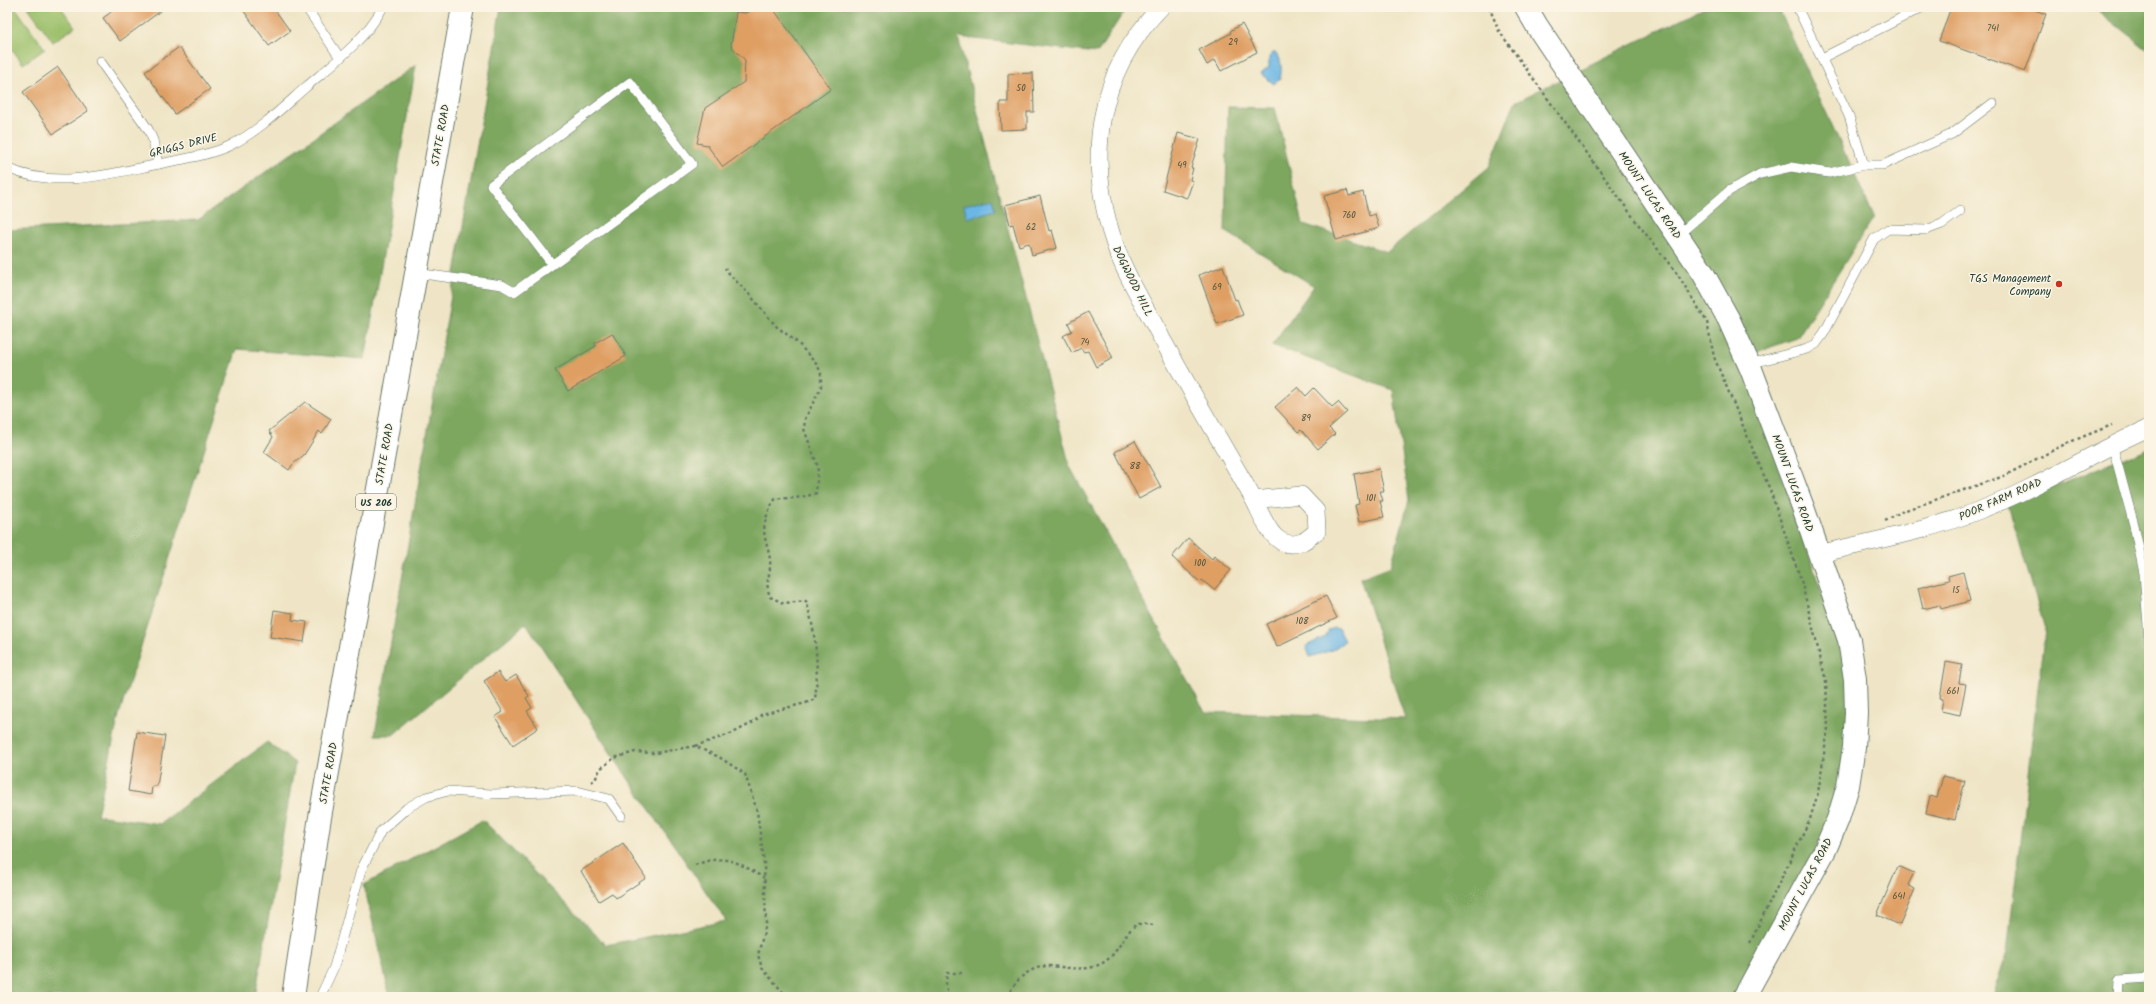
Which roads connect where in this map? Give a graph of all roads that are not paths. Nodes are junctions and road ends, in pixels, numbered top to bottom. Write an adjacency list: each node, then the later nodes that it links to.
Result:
1 (306, 7): 8 (lane)
2 (384, 7): 8 (lane, GRIGGS DRIVE)
3 (463, 7): 18 (main road, STATE ROAD / US 206)
4 (1161, 7): 22 (street, DOGWOOD HILL)
5 (1526, 7): 16 (main road, MOUNT LUCAS ROAD)
6 (1797, 7): 9 (lane)
7 (1923, 7): 9 (lane)
8 (340, 58): 12 (lane, GRIGGS DRIVE)
9 (1822, 58): 13 (lane)
10 (100, 61): 12 (lane)
11 (1993, 103): 13 (lane)
12 (158, 164): 14 (lane, GRIGGS DRIVE)
13 (1864, 165): 16 (lane)
14 (7, 168)
15 (1960, 211): 19 (lane)
16 (1678, 236): 19 (main road, MOUNT LUCAS ROAD)
17 (552, 264): 17 (lane); 18 (lane)
18 (416, 273): 29 (main road, STATE ROAD / US 206)
19 (1749, 364): 23 (main road, MOUNT LUCAS ROAD)
20 (2149, 428): 21 (street, POOR FARM ROAD)
21 (2112, 444): 23 (street, POOR FARM ROAD); 24 (lane)
22 (1254, 500)
23 (1819, 554): 31 (main road, MOUNT LUCAS ROAD)
24 (2147, 572): 25 (lane)
25 (2148, 624): 26 (lane)
26 (2149, 639)
27 (621, 816): 30 (lane)
28 (2149, 978): 32 (lane)
29 (293, 997)
30 (320, 997)
31 (1744, 997)
32 (2118, 997)

